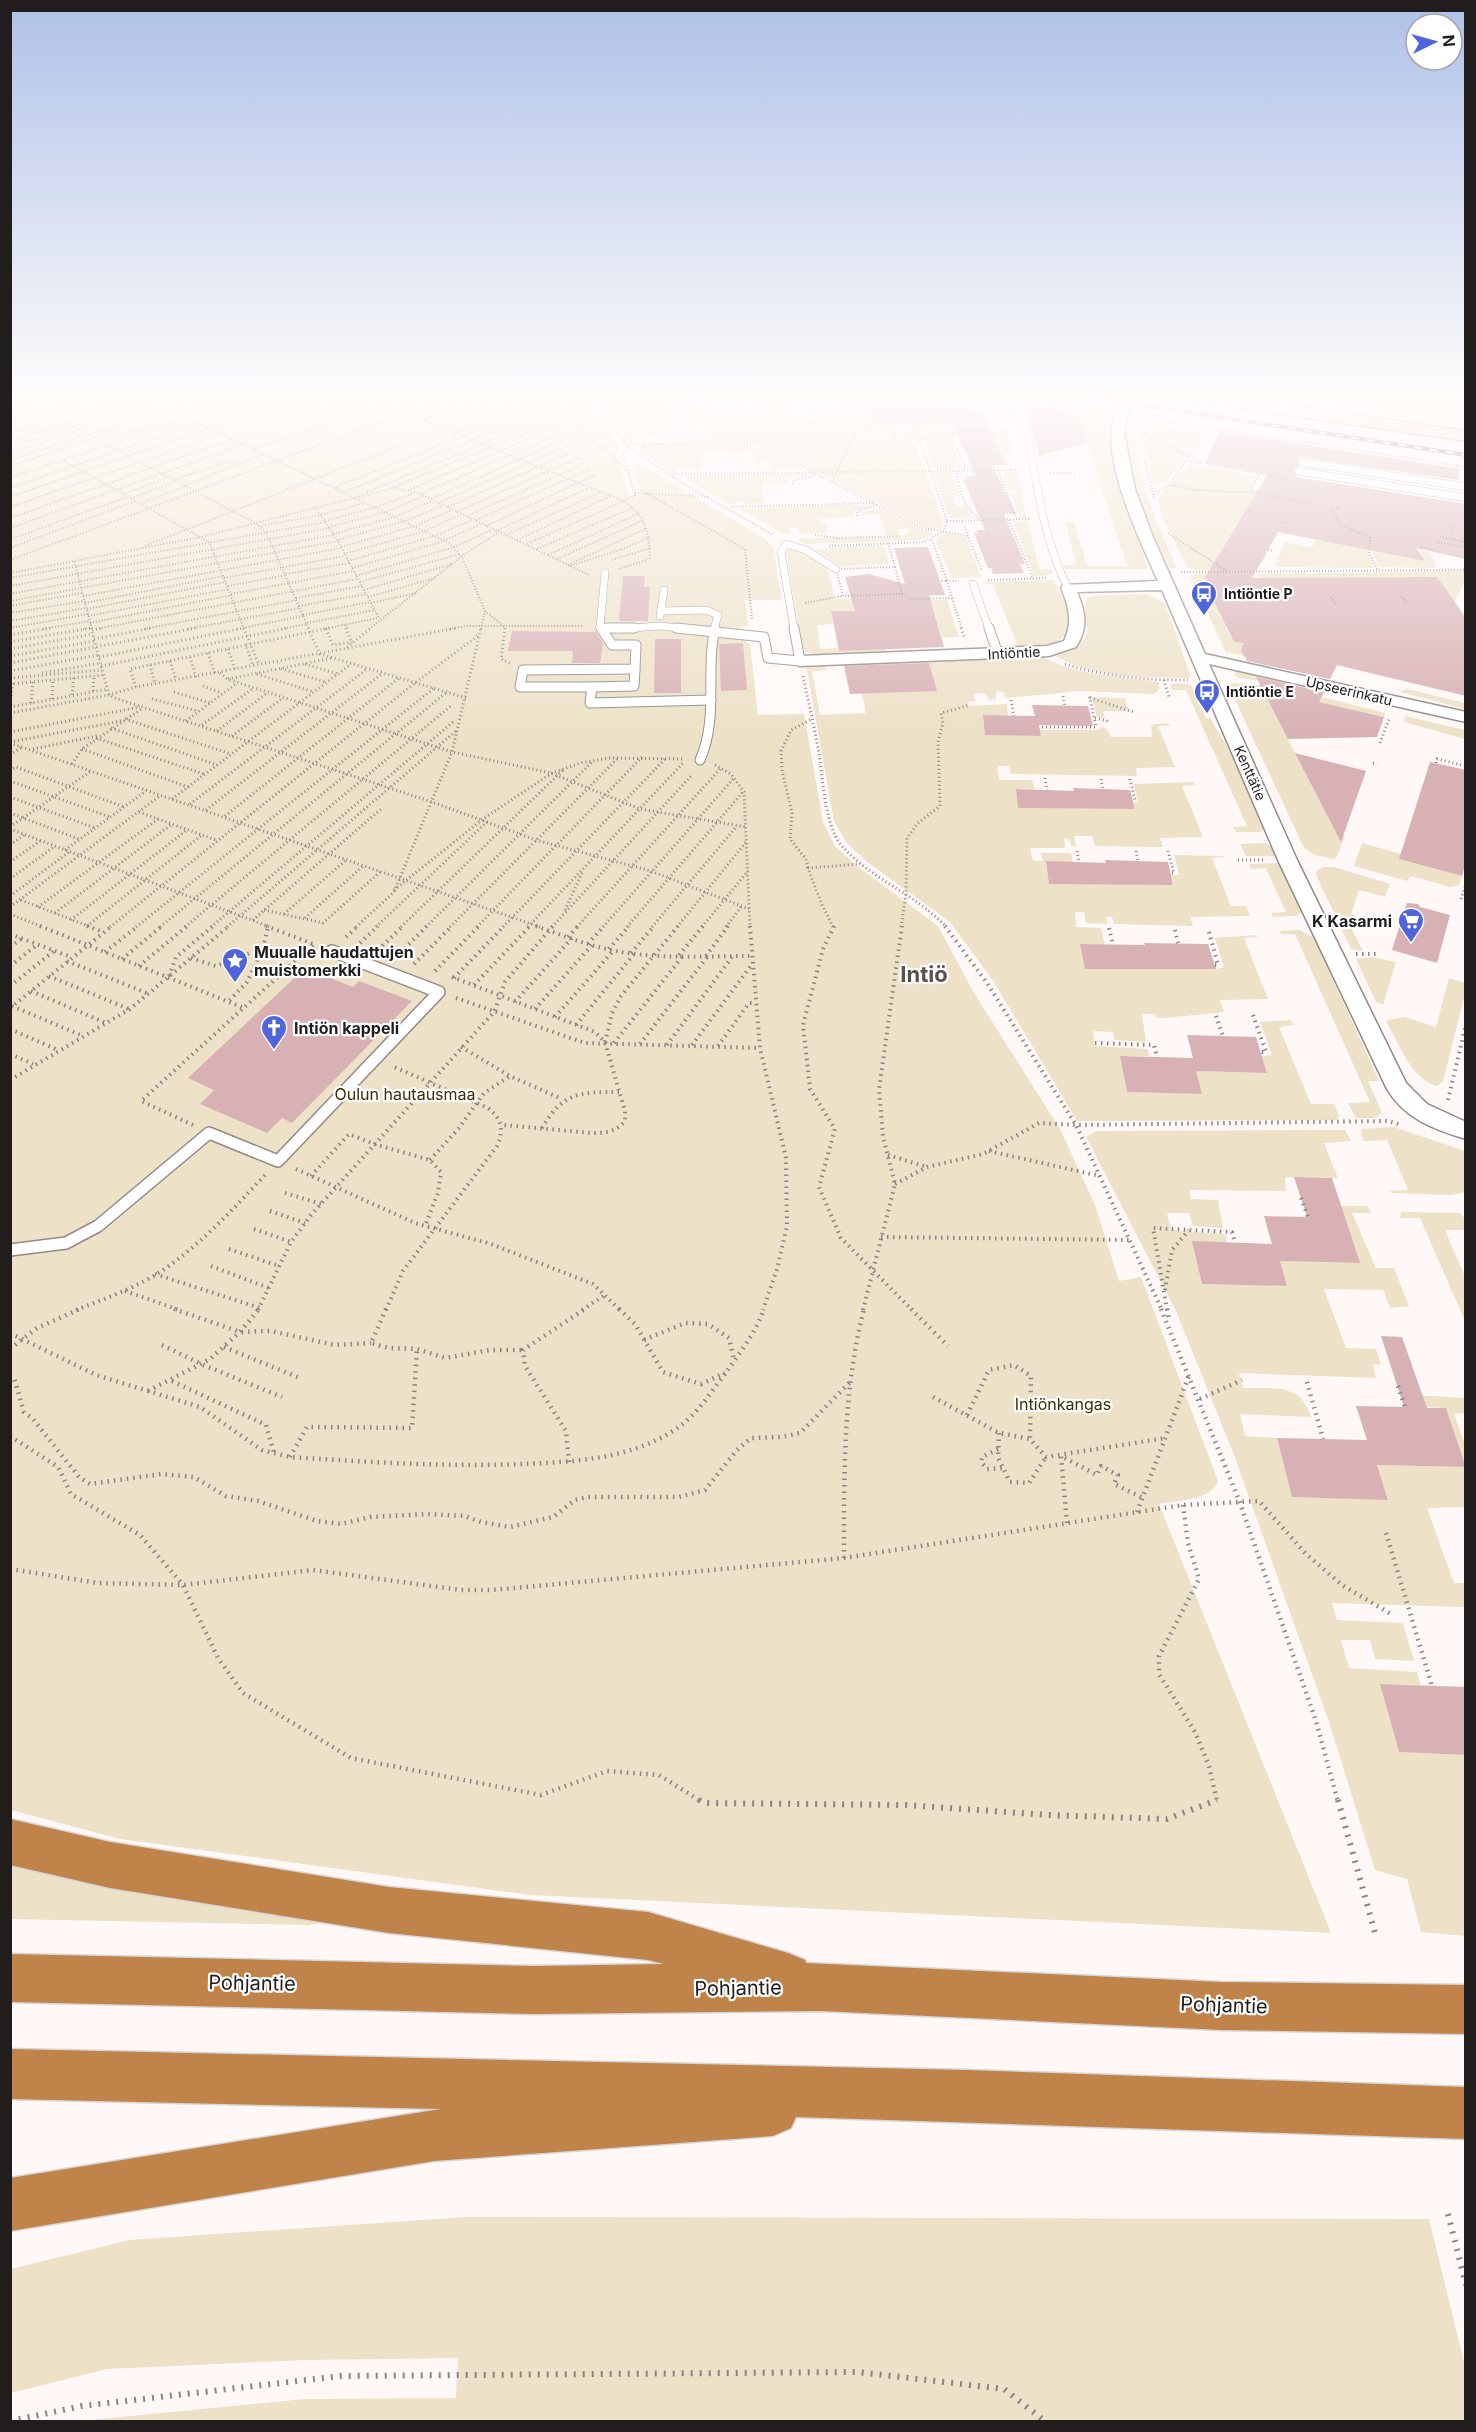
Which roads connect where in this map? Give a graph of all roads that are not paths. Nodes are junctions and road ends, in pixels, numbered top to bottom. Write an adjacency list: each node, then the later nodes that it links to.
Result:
1 (1042, 509): 7 (lane)
2 (1137, 509): 5 (street, Kenttätie)
3 (836, 569): 15 (lane)
4 (605, 573): 11 (lane)
5 (1163, 578): 7 (street); 14 (street, Kenttätie)
6 (973, 584): 13 (lane)
7 (1068, 588): 13 (street, Intiöntie)
8 (664, 590): 9 (lane)
9 (661, 611): 10 (lane); 12 (lane)
10 (659, 626): 11 (lane); 12 (lane)
11 (600, 627): 16 (lane)
12 (712, 631): 15 (lane); 18 (lane)
13 (998, 654): 15 (street, Intiöntie)
14 (1198, 657): 19 (street, Upseerinkatu); 22 (street, Kenttätie)
15 (800, 661)
16 (635, 669): 17 (lane); 17 (lane)
17 (592, 687): 18 (lane)
18 (711, 700): 20 (lane)
19 (1466, 717)
20 (702, 761)
21 (332, 951): 23 (lane)
22 (1466, 1131)
23 (10, 1250)
24 (10, 1842): 26 (highway)
25 (10, 1978): 26 (highway, Pohjantie)
26 (821, 1987): 27 (highway, Pohjantie)
27 (1466, 2010)
28 (10, 2074): 29 (highway)
29 (966, 2095): 30 (highway); 31 (highway)
30 (1466, 2113)
31 (10, 2205)

